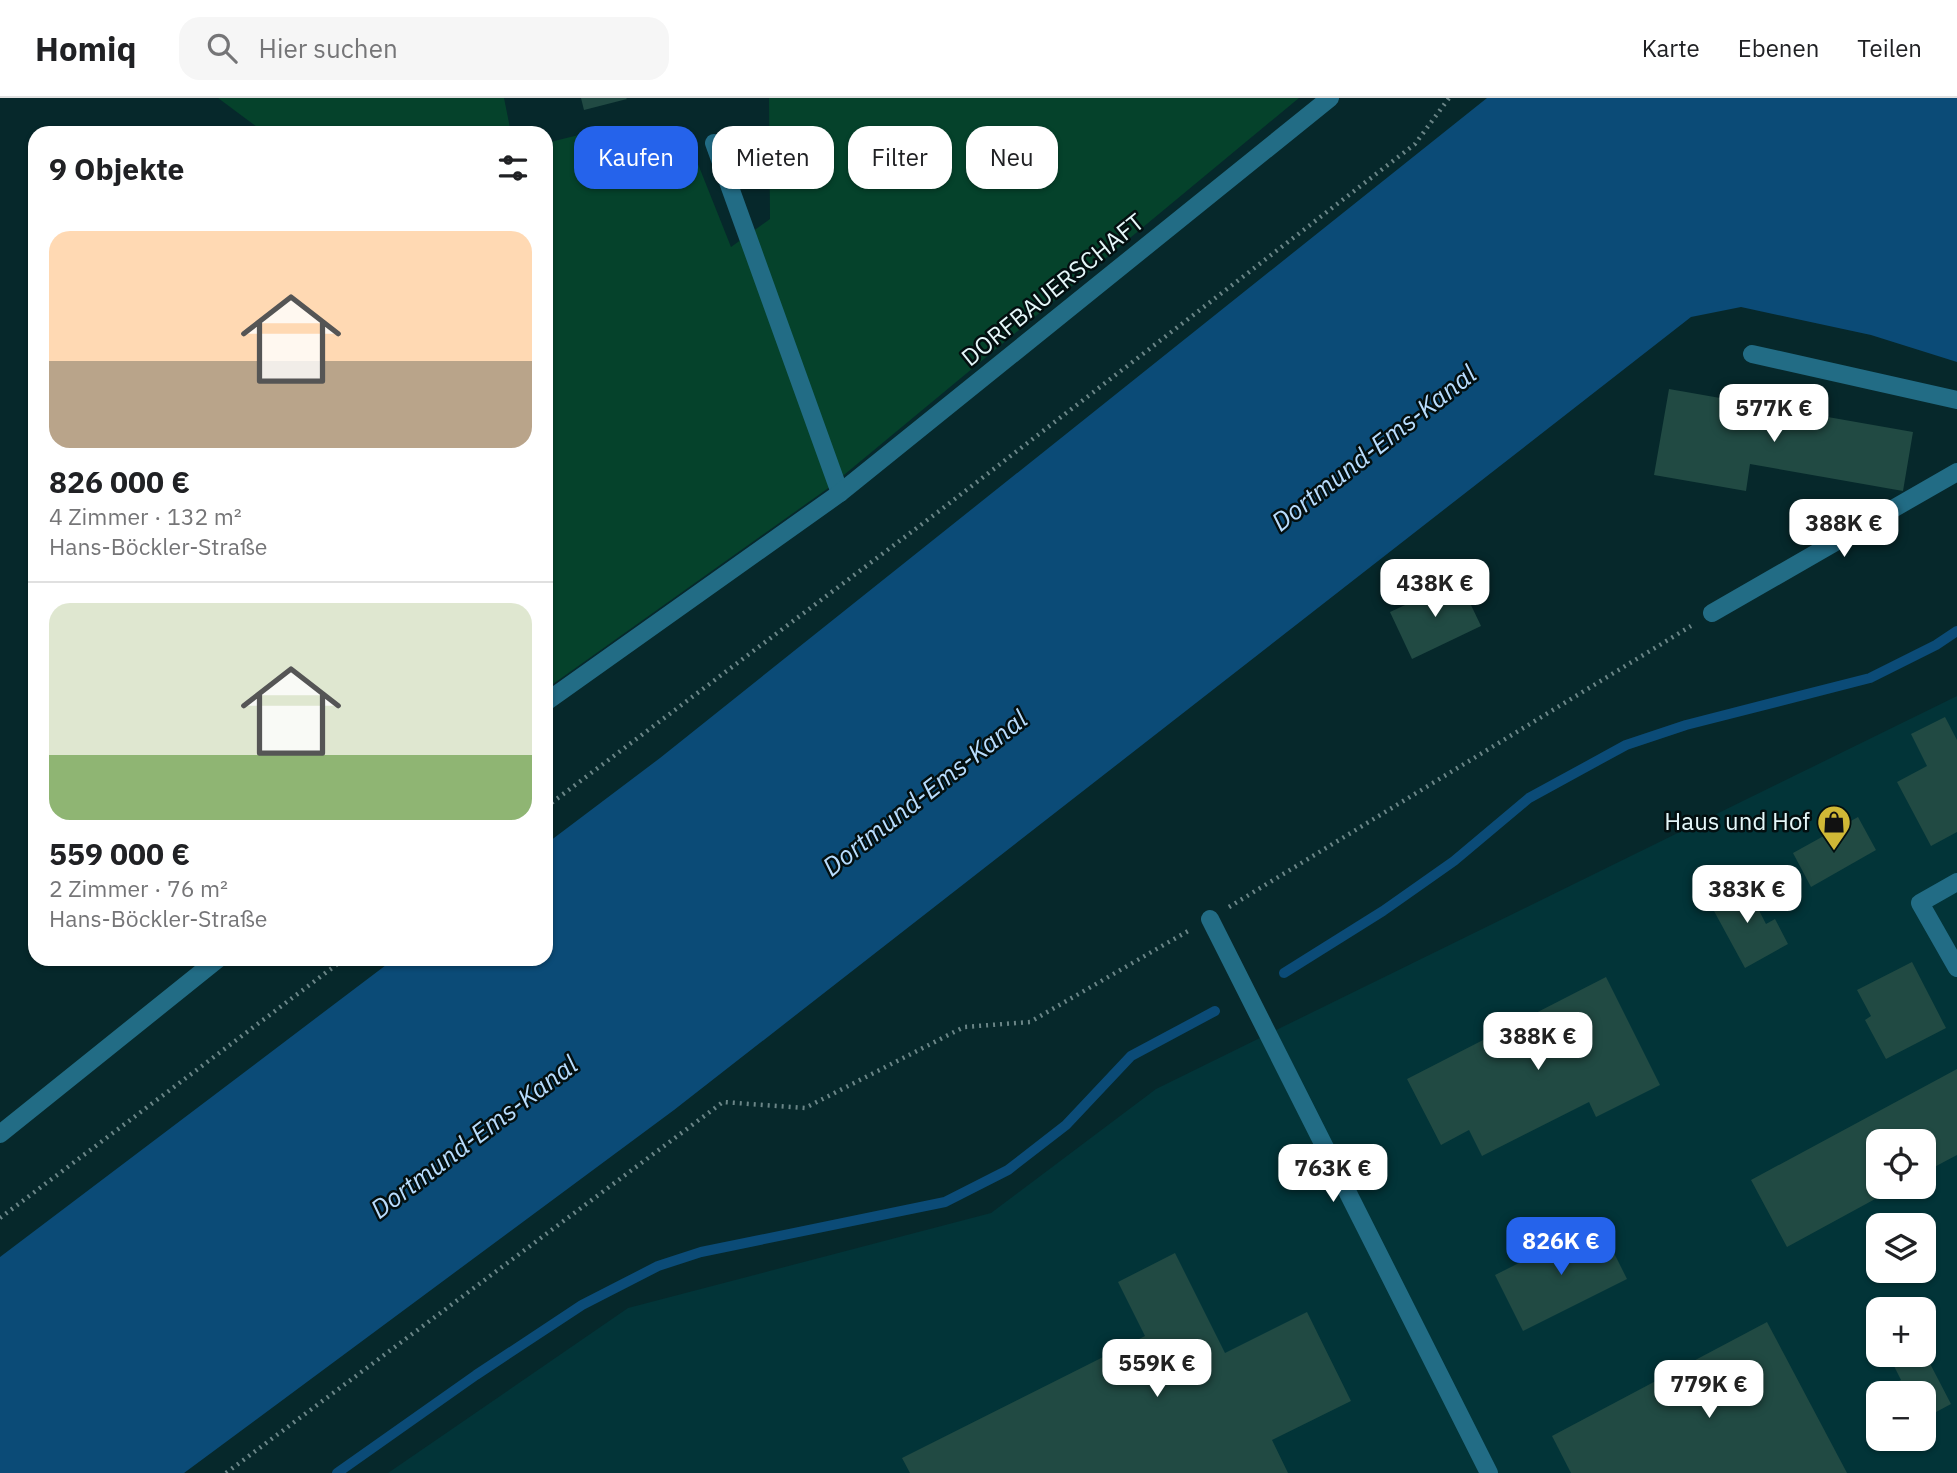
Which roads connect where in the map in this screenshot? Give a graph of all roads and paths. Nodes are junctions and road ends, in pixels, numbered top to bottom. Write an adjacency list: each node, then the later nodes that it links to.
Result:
1 (1330, 98): 7 (street, DORFBAUERSCHAFT)
2 (1450, 98): 10 (path)
3 (731, 189): 7 (street)
4 (1752, 354): 5 (street)
5 (1957, 400)
6 (1957, 472): 8 (street)
7 (840, 493): 9 (street, DORFBAUERSCHAFT)
8 (1712, 613): 12 (path)
9 (553, 697)
10 (553, 802)
11 (1957, 882): 15 (street)
12 (1210, 919): 18 (path); 19 (street)
13 (209, 966): 16 (street)
14 (335, 966): 17 (path)
15 (1957, 968)
16 (0, 1134)
17 (0, 1218)
18 (226, 1473)
19 (1489, 1473)

